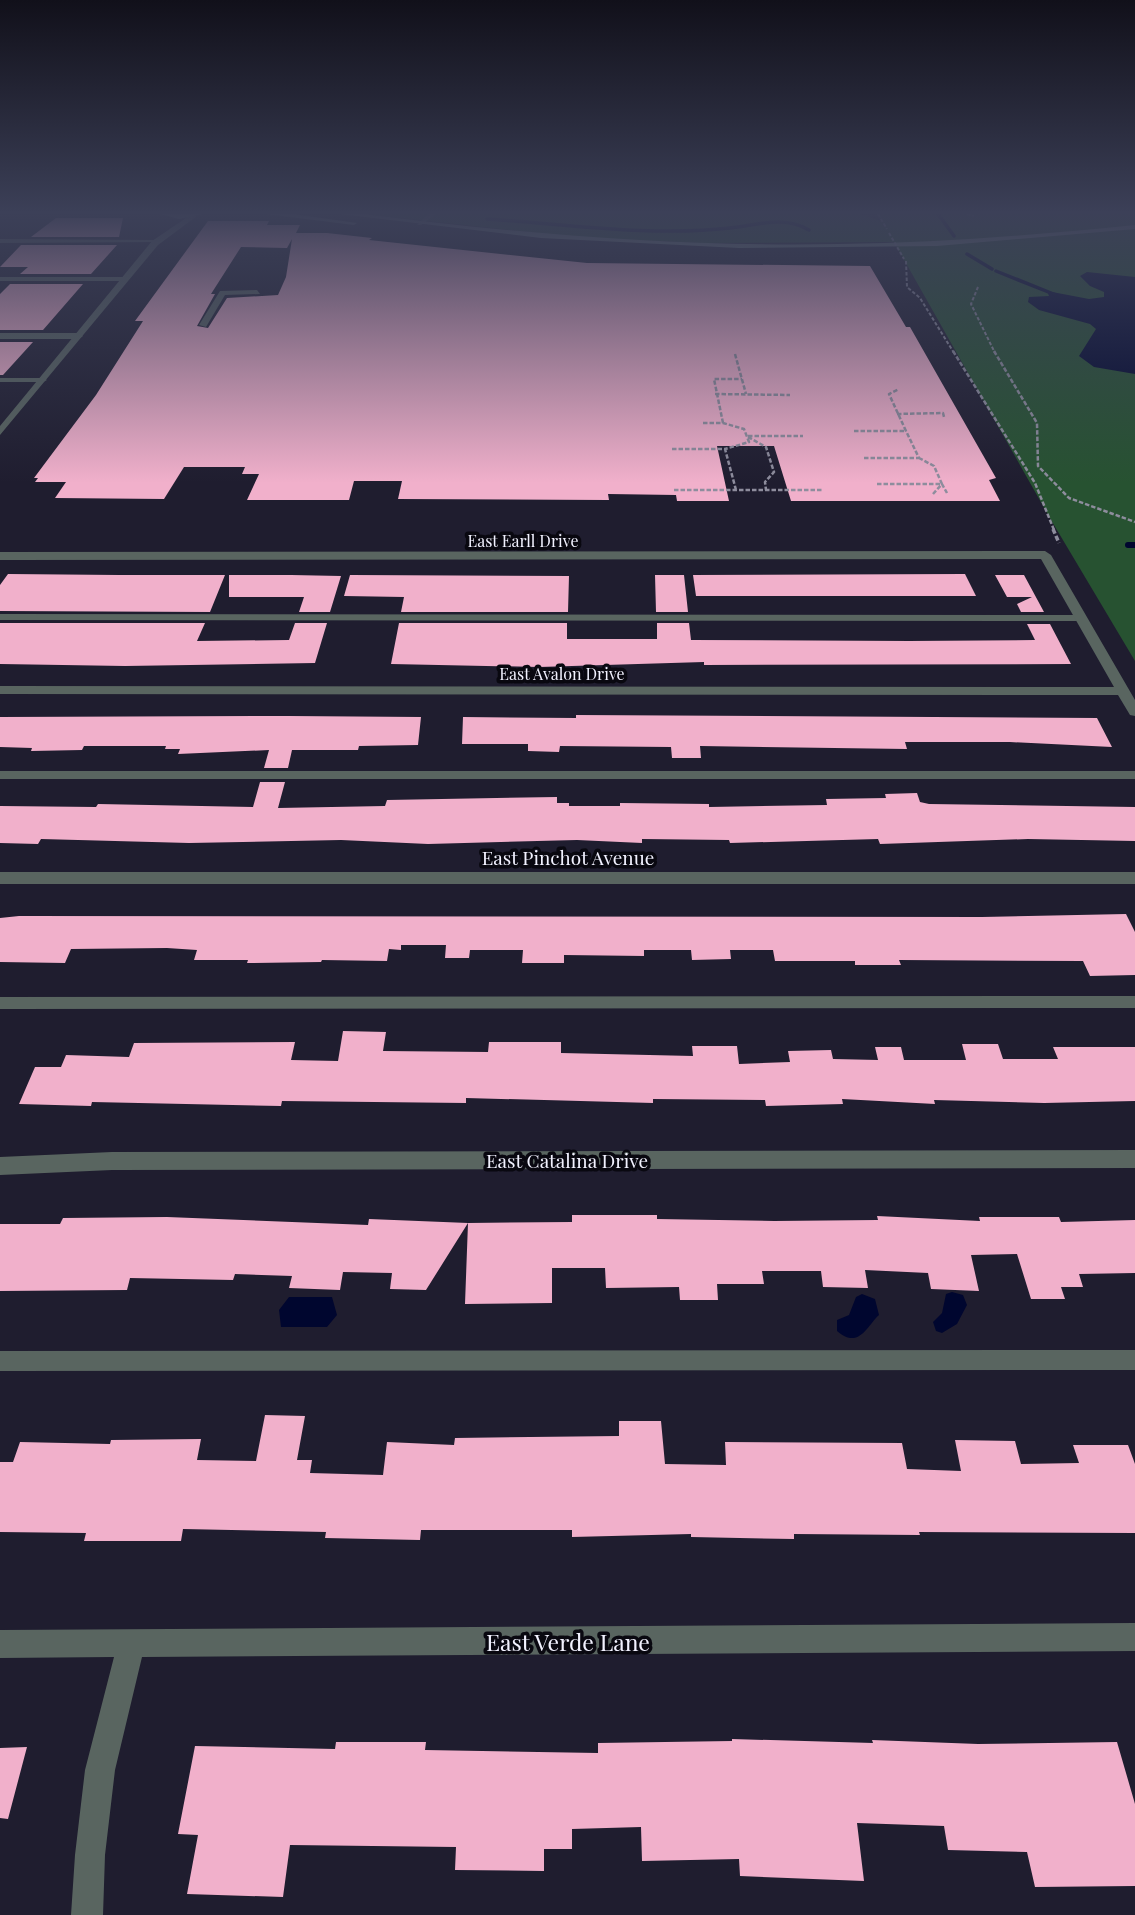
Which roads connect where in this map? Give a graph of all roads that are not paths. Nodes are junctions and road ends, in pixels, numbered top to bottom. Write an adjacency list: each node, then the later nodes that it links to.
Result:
1 (105, 303): 5 (street)
2 (217, 303): 3 (lane)
3 (203, 325)
4 (0, 336): 5 (street)
5 (79, 336): 7 (street)
6 (0, 380): 7 (lane)
7 (43, 380): 8 (street)
8 (0, 432)
9 (0, 556): 11 (street, East Earll Drive)
10 (0, 617): 11 (lane)
11 (1081, 618): 13 (street)
12 (0, 690): 13 (street, East Avalon Drive)
13 (1123, 691): 14 (street)
14 (1135, 712)
15 (0, 775): 16 (lane)
16 (1135, 775)
17 (0, 878): 18 (street, East Pinchot Avenue)
18 (1135, 878)
19 (1135, 1002): 20 (lane)
20 (0, 1003)
21 (1135, 1159): 22 (street, East Catalina Drive)
22 (0, 1166)
23 (1135, 1360): 24 (lane)
24 (0, 1361)
25 (1135, 1637): 27 (street, East Verde Lane)
26 (0, 1644): 27 (street, East Verde Lane)
27 (131, 1644): 28 (street)
28 (87, 1915)

